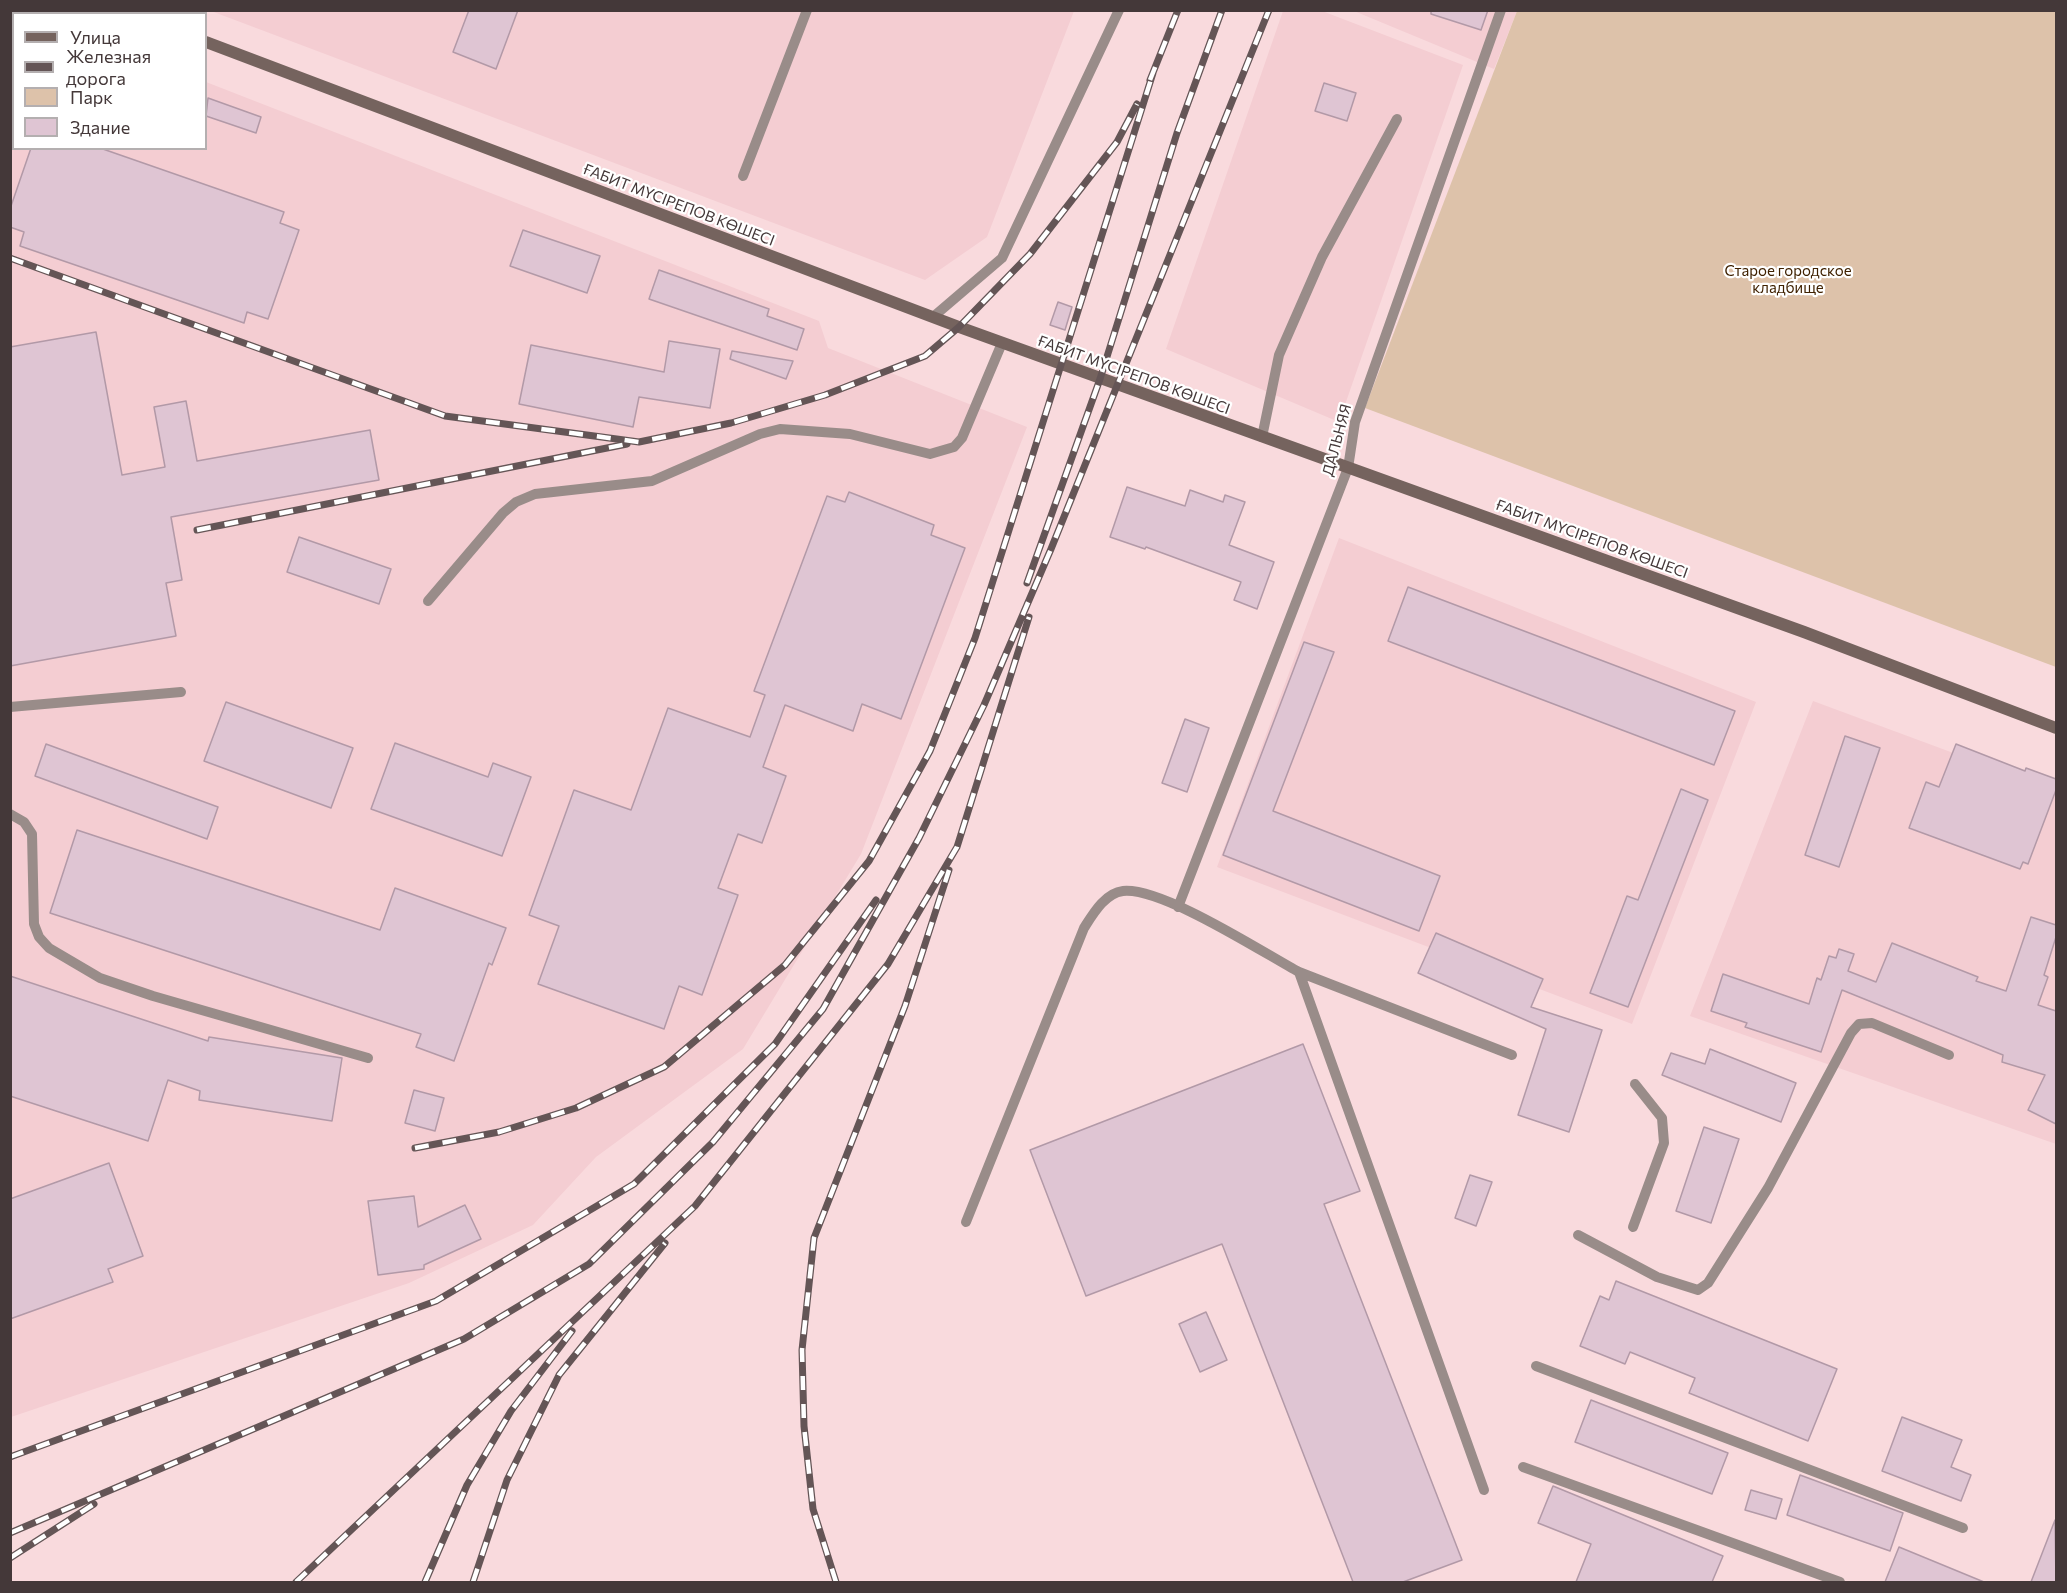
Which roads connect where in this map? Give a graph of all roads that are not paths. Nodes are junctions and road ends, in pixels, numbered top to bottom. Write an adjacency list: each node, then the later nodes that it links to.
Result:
1 (807, 10): 6 (lane)
2 (1119, 10): 7 (lane)
3 (1502, 10): 10 (lane, ДАЛЬНЯЯ)
4 (207, 42): 7 (main road, ҒАБИТ МҮСІРЕПОВ КӨШЕСІ)
5 (1397, 119): 9 (lane)
6 (743, 176)
7 (933, 317): 8 (main road, ҒАБИТ МҮСІРЕПОВ КӨШЕСІ)
8 (1002, 343): 9 (main road, ҒАБИТ МҮСІРЕПОВ КӨШЕСІ); 11 (lane)
9 (1262, 437): 10 (main road, ҒАБИТ МҮСІРЕПОВ КӨШЕСІ)
10 (1348, 468): 14 (main road, ҒАБИТ МҮСІРЕПОВ КӨШЕСІ); 16 (lane, ДАЛЬНЯЯ)
11 (428, 601)
12 (181, 692): 13 (lane)
13 (10, 707)
14 (2056, 728)
15 (10, 814): 20 (lane)
16 (1178, 907): 17 (lane); 22 (lane)
17 (1299, 972): 18 (lane); 27 (lane)
18 (1512, 1055)
19 (1949, 1055): 24 (lane)
20 (368, 1058)
21 (1635, 1084): 23 (lane)
22 (966, 1222)
23 (1633, 1227)
24 (1578, 1235)
25 (1536, 1366): 28 (lane)
26 (1523, 1467): 29 (lane)
27 (1484, 1490)
28 (1963, 1528)
29 (1840, 1582)

